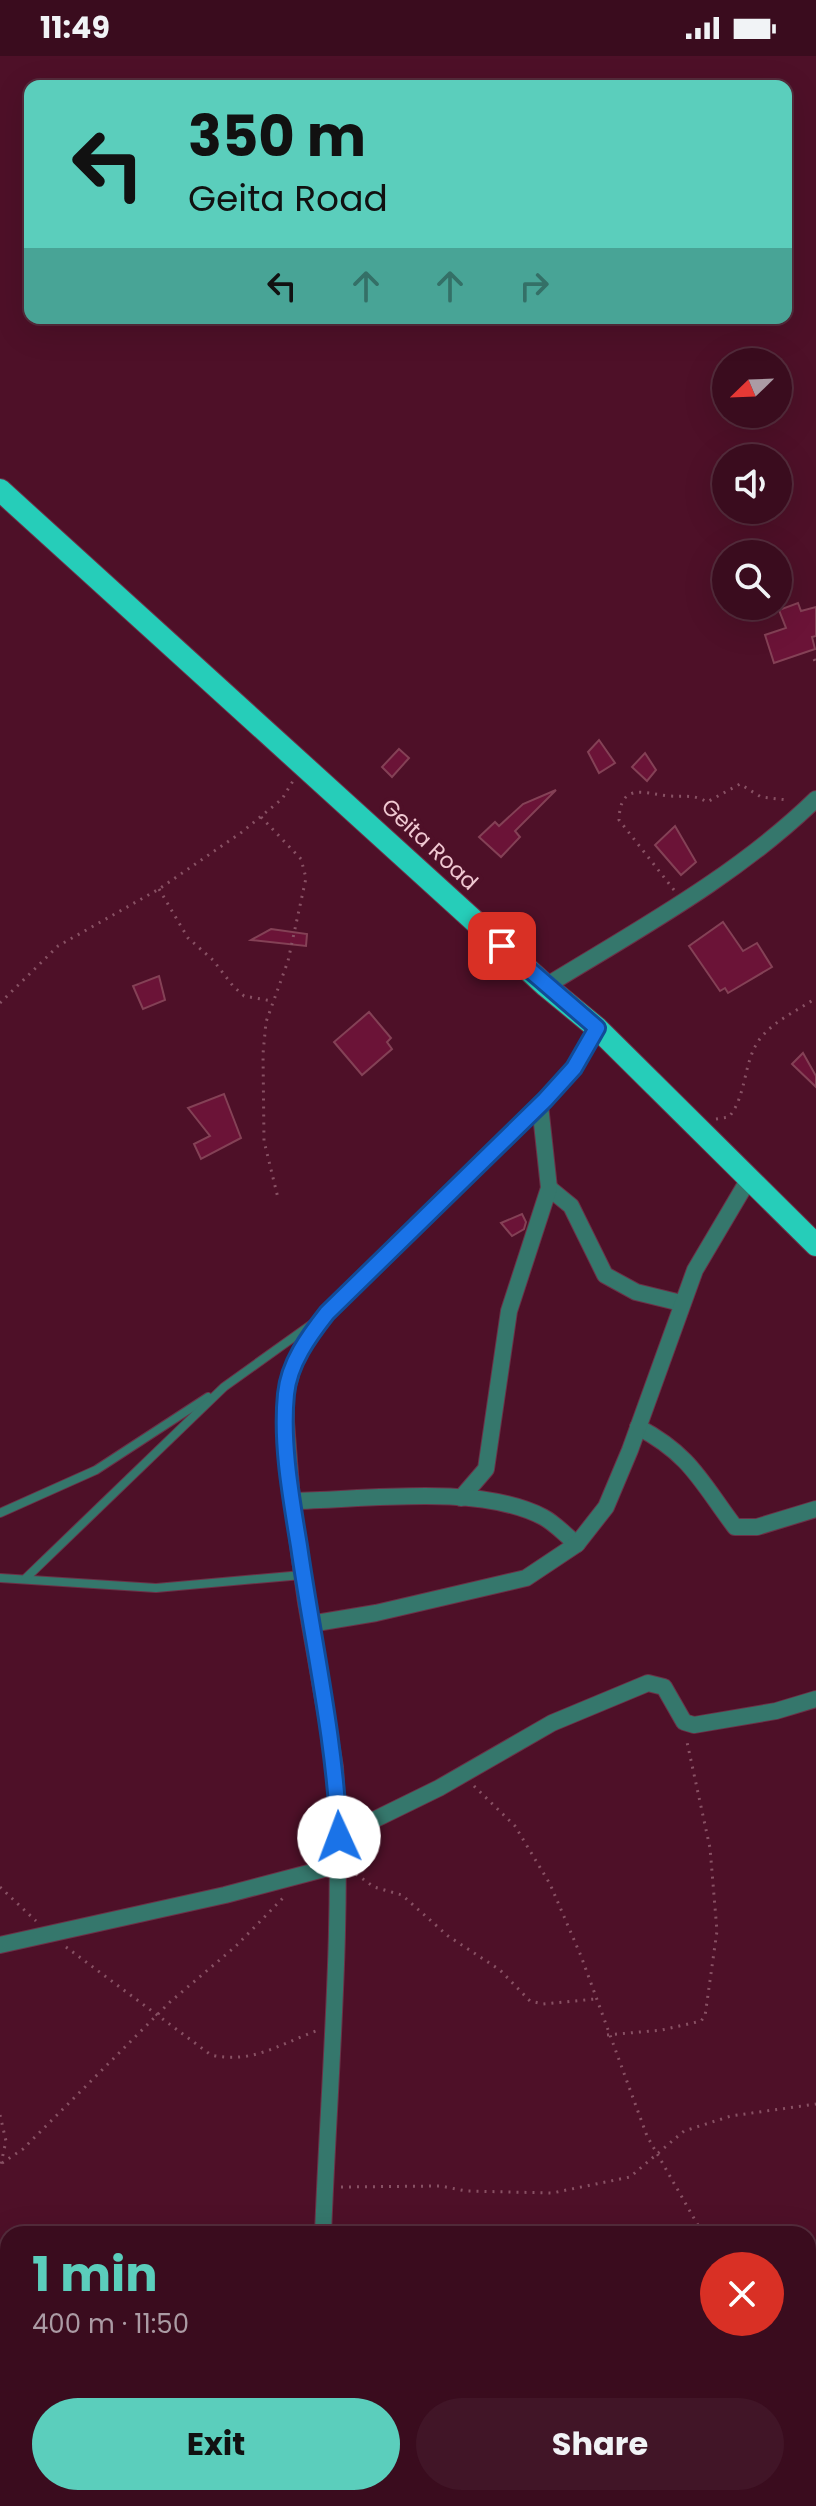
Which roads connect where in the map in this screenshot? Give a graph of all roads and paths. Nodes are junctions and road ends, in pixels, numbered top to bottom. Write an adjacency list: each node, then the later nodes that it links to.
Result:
1 (0, 490): 2 (highway, Geita Road)
2 (304, 764): 6 (path); 10 (highway, Geita Road)
3 (796, 796): 9 (path)
4 (816, 799): 7 (street)
5 (816, 811): 7 (street)
6 (261, 817): 8 (path); 12 (path)
7 (793, 821): 9 (street)
8 (159, 889): 12 (path); 13 (path)
9 (684, 902): 10 (street)
10 (546, 986): 14 (highway, Geita Road)
11 (816, 998): 16 (path)
12 (272, 1001): 19 (path)
13 (0, 1003)
14 (597, 1028): 15 (street); 16 (highway, Geita Road)
15 (540, 1105): 18 (street); 22 (street)
16 (694, 1123): 17 (highway, Geita Road)
17 (750, 1177): 20 (highway, Geita Road); 21 (street)
18 (549, 1188): 21 (street); 25 (street)
19 (278, 1198)
20 (816, 1245)
21 (681, 1303): 24 (street)
22 (327, 1313): 23 (lane); 26 (street)
23 (224, 1387): 28 (lane); 32 (lane)
24 (638, 1427): 27 (street); 29 (street)
25 (461, 1498): 26 (street); 29 (street)
26 (292, 1501): 30 (street)
27 (816, 1509)
28 (0, 1513)
29 (577, 1544): 33 (street)
30 (303, 1575): 32 (lane); 33 (street)
31 (0, 1578): 32 (lane)
32 (26, 1578)
33 (310, 1624): 37 (street)
34 (816, 1699): 35 (street)
35 (684, 1722): 36 (street); 46 (path)
36 (462, 1775): 37 (street); 43 (path)
37 (339, 1837): 38 (street)
38 (339, 1865): 39 (street); 43 (path); 45 (street)
39 (302, 1876): 41 (street); 44 (path)
40 (0, 1887): 41 (path)
41 (52, 1934): 42 (street); 44 (path)
42 (0, 1945)
43 (595, 1999): 46 (path)
44 (155, 2016): 45 (path); 50 (path)
45 (334, 2024): 52 (street)
46 (607, 2035): 49 (path)
47 (816, 2104): 49 (path)
48 (0, 2115): 50 (path)
49 (656, 2152): 52 (path); 54 (path)
50 (2, 2163): 51 (path)
51 (0, 2168)
52 (325, 2189): 53 (street)
53 (323, 2226)
54 (698, 2226)

